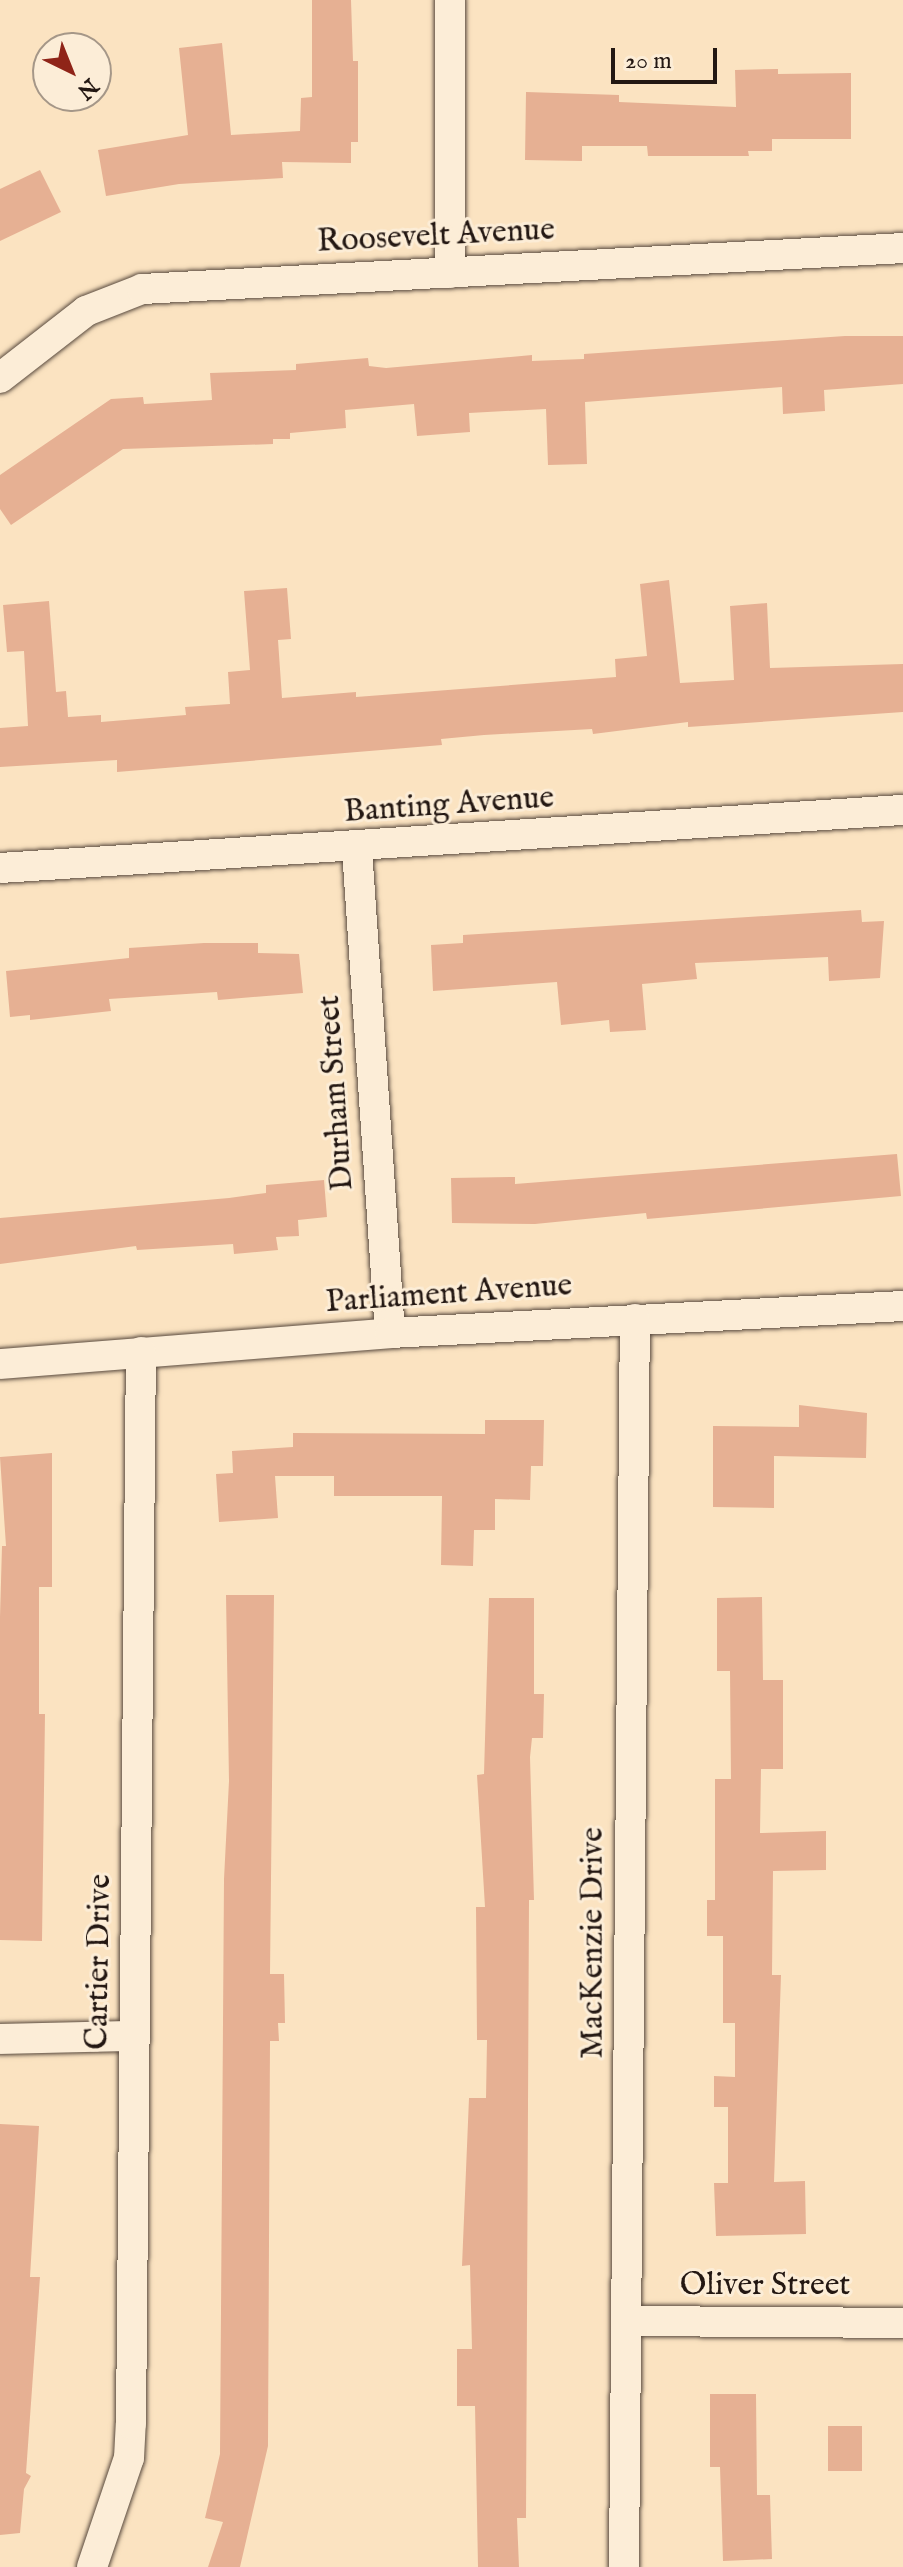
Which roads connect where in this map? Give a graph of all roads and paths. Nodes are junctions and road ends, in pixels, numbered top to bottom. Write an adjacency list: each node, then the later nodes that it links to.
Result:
1 (450, 0): 3 (street)
2 (903, 248): 3 (street, Roosevelt Avenue)
3 (450, 273): 4 (street, Roosevelt Avenue)
4 (0, 378)
5 (903, 810): 6 (street, Banting Avenue)
6 (357, 849): 7 (street, Banting Avenue); 10 (street, Durham Street)
7 (0, 868)
8 (903, 1306): 9 (street, Parliament Avenue)
9 (635, 1319): 10 (street, Parliament Avenue); 15 (street, MacKenzie Drive)
10 (390, 1333): 11 (street, Parliament Avenue)
11 (141, 1352): 12 (street, Parliament Avenue); 13 (street, Cartier Drive)
12 (0, 1364)
13 (135, 2036): 14 (street); 17 (street, Cartier Drive)
14 (0, 2039)
15 (628, 2321): 16 (street, Oliver Street); 18 (street, MacKenzie Drive)
16 (903, 2323)
17 (92, 2567)
18 (624, 2567)

